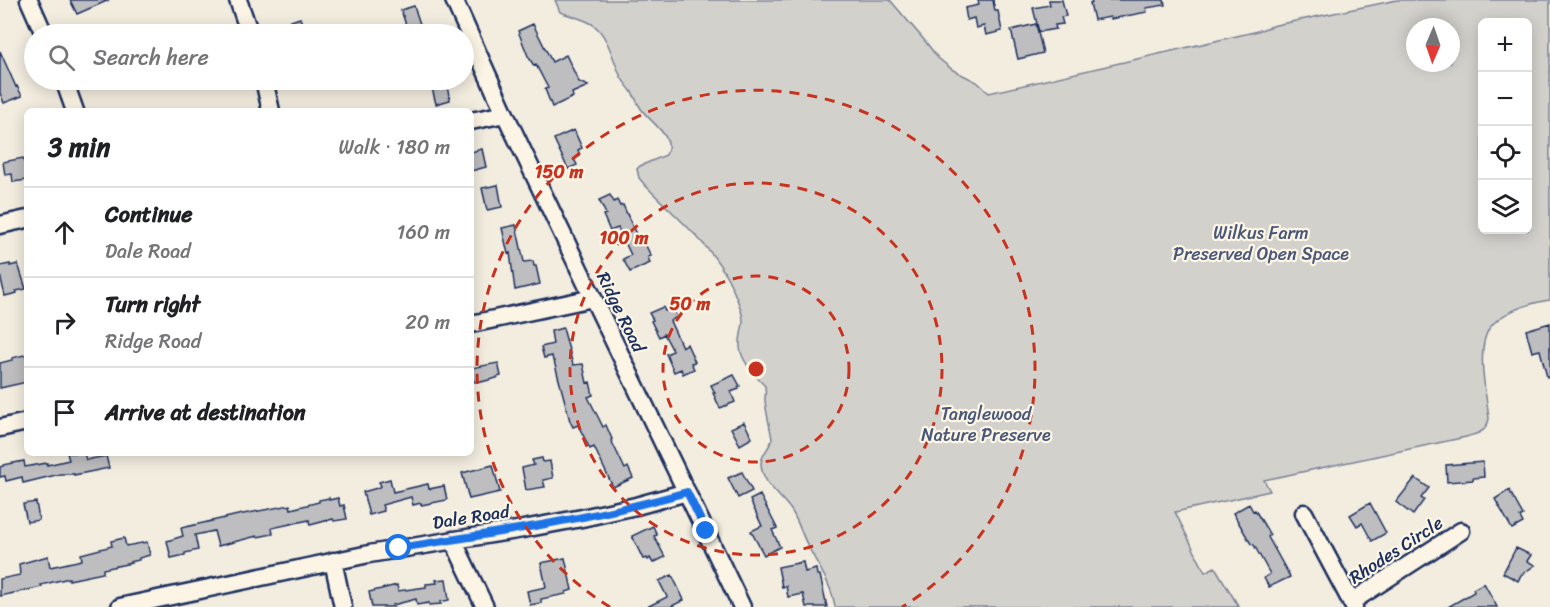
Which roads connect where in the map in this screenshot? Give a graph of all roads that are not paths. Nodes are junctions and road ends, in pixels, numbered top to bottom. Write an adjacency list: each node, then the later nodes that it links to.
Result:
1 (29, 0): 4 (street)
2 (238, 0): 5 (street)
3 (454, 0): 6 (street, Ridge Road)
4 (40, 24)
5 (246, 24)
6 (465, 24)
7 (474, 44): 12 (street, Ridge Road)
8 (68, 90): 10 (street)
9 (266, 90): 11 (street)
10 (74, 108)
11 (270, 108)
12 (506, 114): 13 (street); 16 (street, Ridge Road)
13 (474, 120)
14 (24, 220): 15 (street)
15 (0, 225)
16 (592, 297): 17 (street); 20 (street, Ridge Road)
17 (474, 323)
18 (24, 423): 19 (street)
19 (0, 428)
20 (687, 492): 23 (street, Dale Road); 29 (street, Ridge Road)
21 (1304, 513): 25 (street)
22 (1461, 531): 25 (street, Rhodes Circle)
23 (453, 540): 24 (street, Dale Road); 28 (street)
24 (333, 561): 26 (street, Dale Road); 27 (street)
25 (1353, 604)
26 (121, 607)
27 (343, 607)
28 (485, 607)
29 (742, 607)

